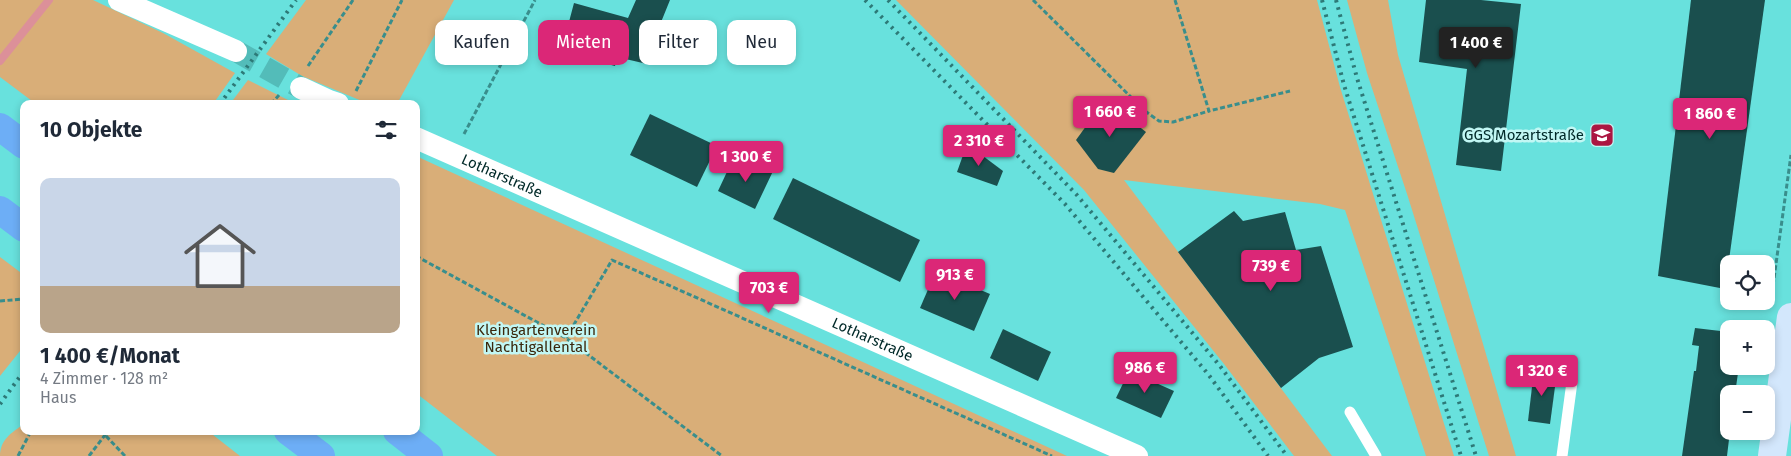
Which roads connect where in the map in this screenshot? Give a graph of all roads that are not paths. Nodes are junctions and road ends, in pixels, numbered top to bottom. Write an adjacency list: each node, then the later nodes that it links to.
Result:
1 (119, 0): 2 (street)
2 (236, 52)
3 (295, 84): 4 (street)
4 (327, 100)
5 (0, 127): 7 (highway)
6 (420, 140): 18 (street, Lotharstraße)
7 (20, 142)
8 (0, 210): 9 (highway)
9 (20, 225)
10 (1781, 312): 12 (street)
11 (1572, 382): 20 (lane)
12 (1785, 408): 21 (street)
13 (1350, 412): 19 (lane)
14 (293, 435): 16 (highway)
15 (402, 435): 17 (highway)
16 (321, 456)
17 (429, 456)
18 (1137, 456)
19 (1376, 456)
20 (1562, 456)
21 (1772, 456)

